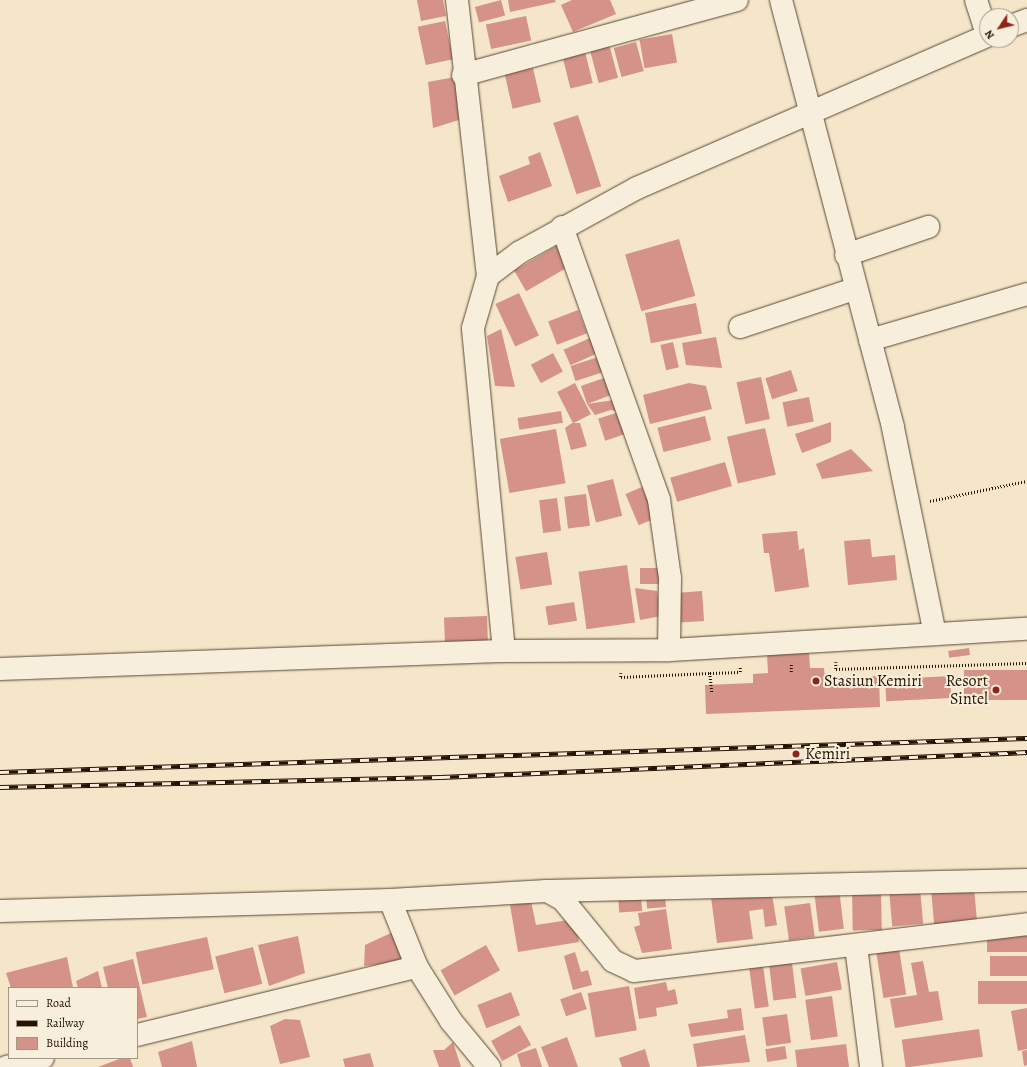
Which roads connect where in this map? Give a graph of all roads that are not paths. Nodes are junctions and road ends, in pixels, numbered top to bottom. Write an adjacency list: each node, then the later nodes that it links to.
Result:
1 (457, 0): 7 (street)
2 (737, 0): 7 (street)
3 (781, 0): 8 (street)
4 (976, 0): 5 (street)
5 (979, 10)
6 (979, 38): 8 (street)
7 (463, 75): 12 (street)
8 (812, 111): 9 (street); 11 (street)
9 (562, 227): 12 (street); 19 (street)
10 (928, 227): 11 (street)
11 (846, 255): 13 (street)
12 (488, 276): 20 (street)
13 (854, 289): 15 (street); 16 (street)
14 (1027, 294): 16 (street)
15 (740, 327)
16 (870, 340): 18 (street)
17 (1027, 629): 18 (street)
18 (935, 634): 19 (street)
19 (669, 650): 20 (street)
20 (504, 651): 21 (street)
21 (0, 669)
22 (1027, 880): 23 (street)
23 (547, 891): 24 (street); 27 (street)
24 (390, 900): 25 (street); 28 (street)
25 (0, 911)
26 (1027, 924): 27 (street)
27 (856, 946): 33 (street)
28 (417, 967): 29 (street); 32 (street)
29 (138, 1035)
30 (39, 1059): 31 (street)
31 (6, 1067)
32 (489, 1067)
33 (871, 1067)

